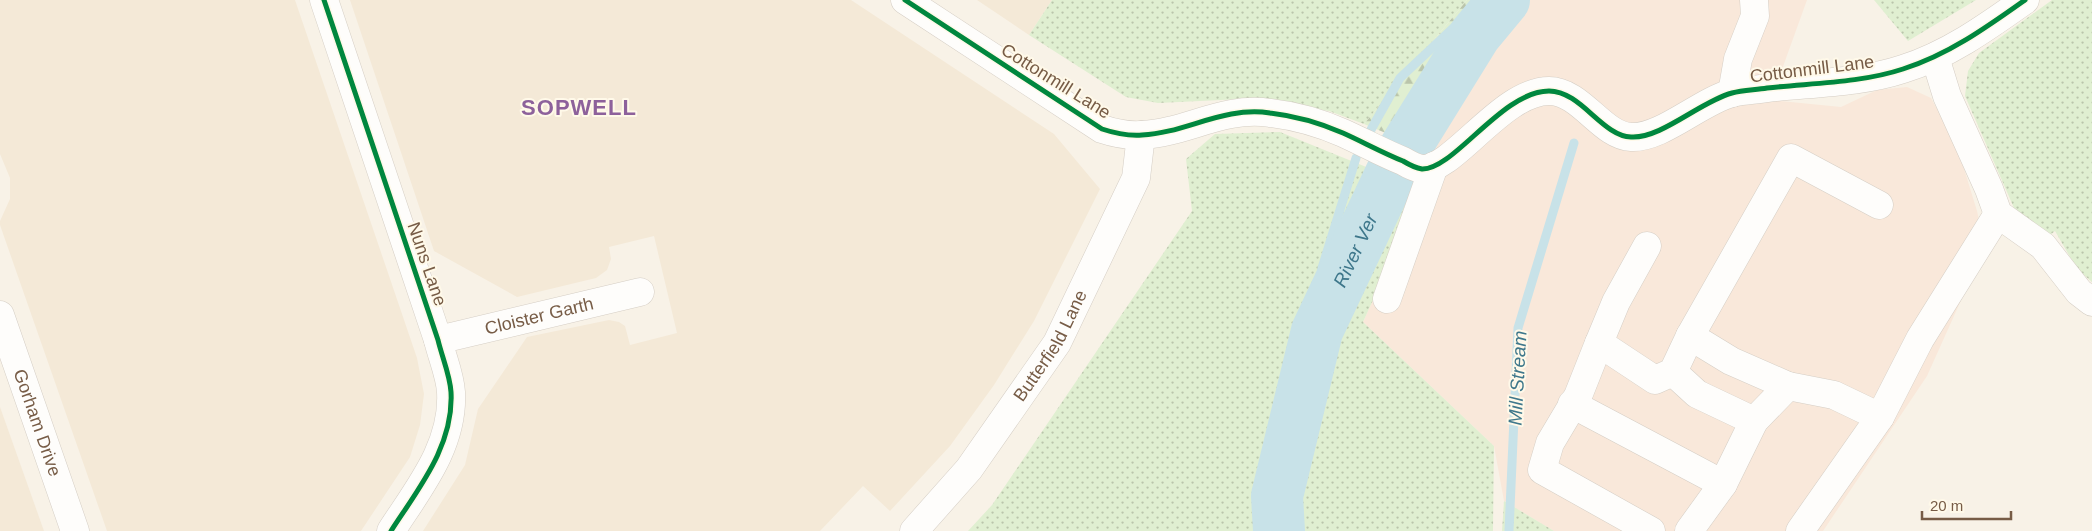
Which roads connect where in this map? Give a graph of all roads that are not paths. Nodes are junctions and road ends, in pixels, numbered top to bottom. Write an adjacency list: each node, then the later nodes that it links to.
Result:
1 (324, 0): 17 (street, Nuns Lane)
2 (906, 0): 7 (street, Cottonmill Lane)
3 (1754, 0): 6 (street)
4 (2026, 0): 5 (street, Cottonmill Lane)
5 (1935, 57): 6 (street, Cottonmill Lane); 10 (street)
6 (1732, 93): 8 (street, Cottonmill Lane)
7 (1141, 135): 8 (street, Cottonmill Lane); 27 (street, Butterfield Lane)
8 (1423, 166): 13 (street)
9 (1879, 205): 16 (street)
10 (1998, 214): 14 (street); 22 (street)
11 (1648, 246): 18 (street)
12 (640, 292): 17 (street, Cloister Garth)
13 (1387, 299)
14 (2092, 302)
15 (0, 315): 25 (street, Gorham Drive)
16 (1690, 336): 19 (street); 20 (street)
17 (438, 340): 26 (street, Nuns Lane)
18 (1599, 343): 19 (street); 21 (street)
19 (1673, 372): 23 (street)
20 (1788, 386): 22 (street); 23 (street)
21 (1572, 404): 24 (street); 28 (street)
22 (1880, 417): 30 (street)
23 (1754, 421): 24 (street)
24 (1723, 484): 29 (street)
25 (75, 531)
26 (391, 531)
27 (914, 531)
28 (1651, 531)
29 (1689, 531)
30 (1800, 531)

